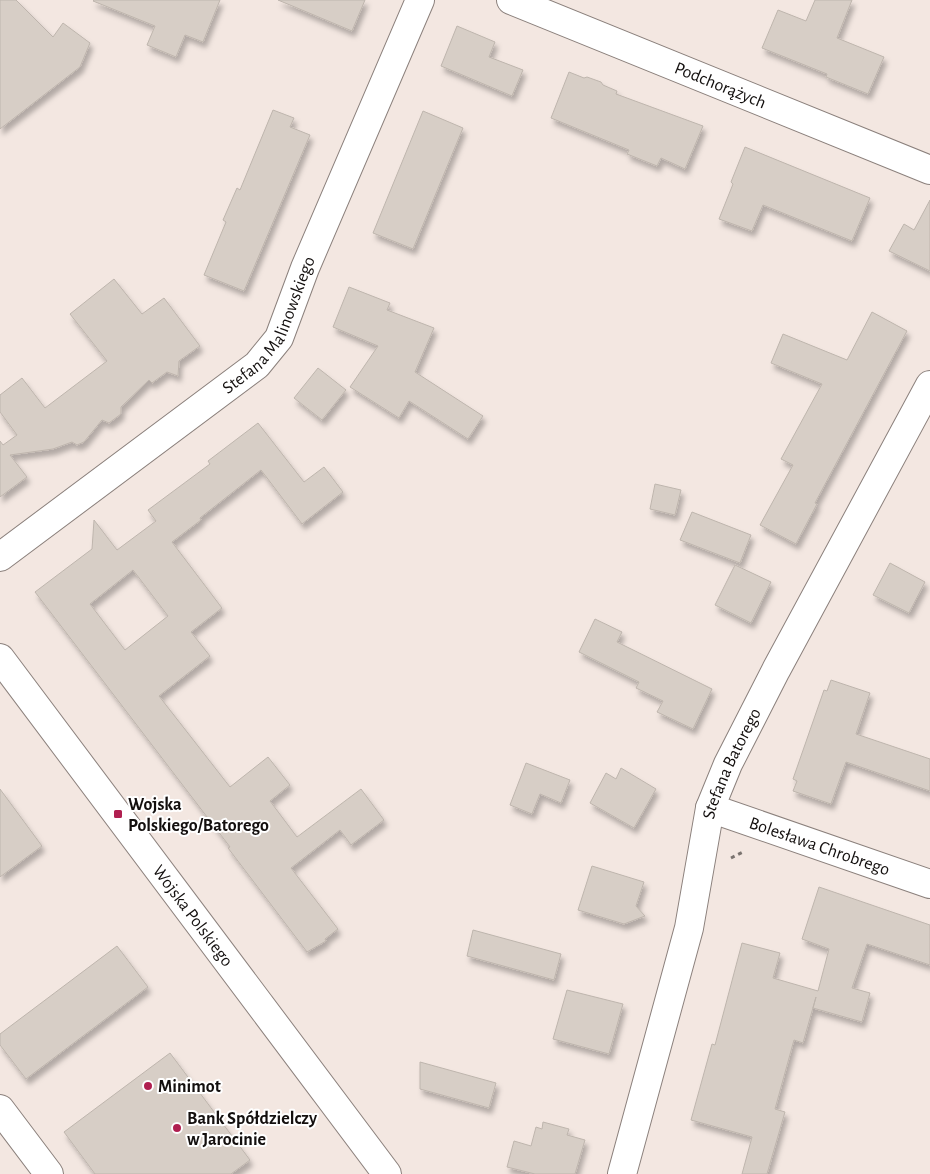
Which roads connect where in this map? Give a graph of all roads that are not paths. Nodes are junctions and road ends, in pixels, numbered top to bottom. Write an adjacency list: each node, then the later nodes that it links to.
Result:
1 (420, 0): 5 (street, Stefana Malinowskiego)
2 (511, 0): 3 (street, Podchorążych)
3 (930, 170)
4 (930, 385): 7 (street, Stefana Batorego)
5 (0, 557)
6 (0, 658): 11 (street, Wojska Polskiego)
7 (710, 808): 8 (street, Bolesława Chrobrego); 12 (street, Stefana Batorego)
8 (930, 884)
9 (0, 1109): 10 (street)
10 (49, 1174)
11 (387, 1174)
12 (622, 1174)

